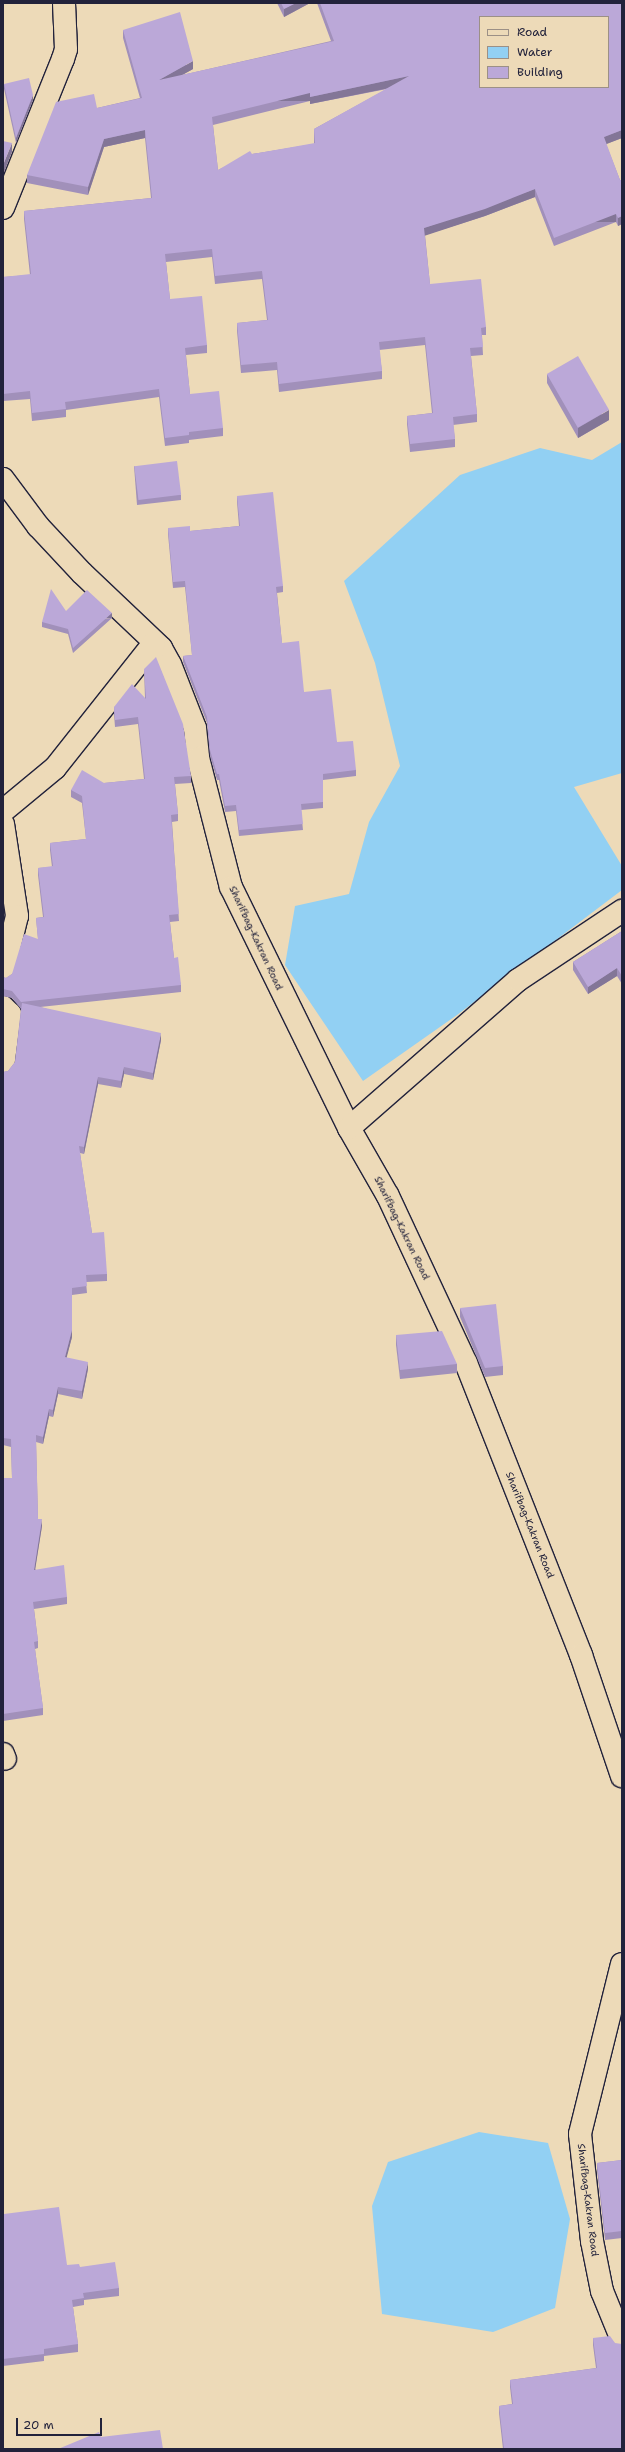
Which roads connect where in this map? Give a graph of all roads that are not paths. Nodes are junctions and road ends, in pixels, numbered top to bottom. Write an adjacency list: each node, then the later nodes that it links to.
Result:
1 (64, 3): 2 (street)
2 (3, 208)
3 (3, 479): 4 (street, Sharifbag-Kakran Road)
4 (154, 643): 5 (street); 11 (street, Sharifbag-Kakran Road)
5 (3, 811)
6 (3, 824): 8 (street)
7 (622, 911): 11 (street)
8 (3, 973)
9 (3, 1007): 10 (street)
10 (3, 1067)
11 (349, 1128): 12 (street, Sharifbag-Kakran Road)
12 (622, 1776)
13 (622, 1964): 14 (street, Sharifbag-Kakran Road)
14 (622, 2340)

